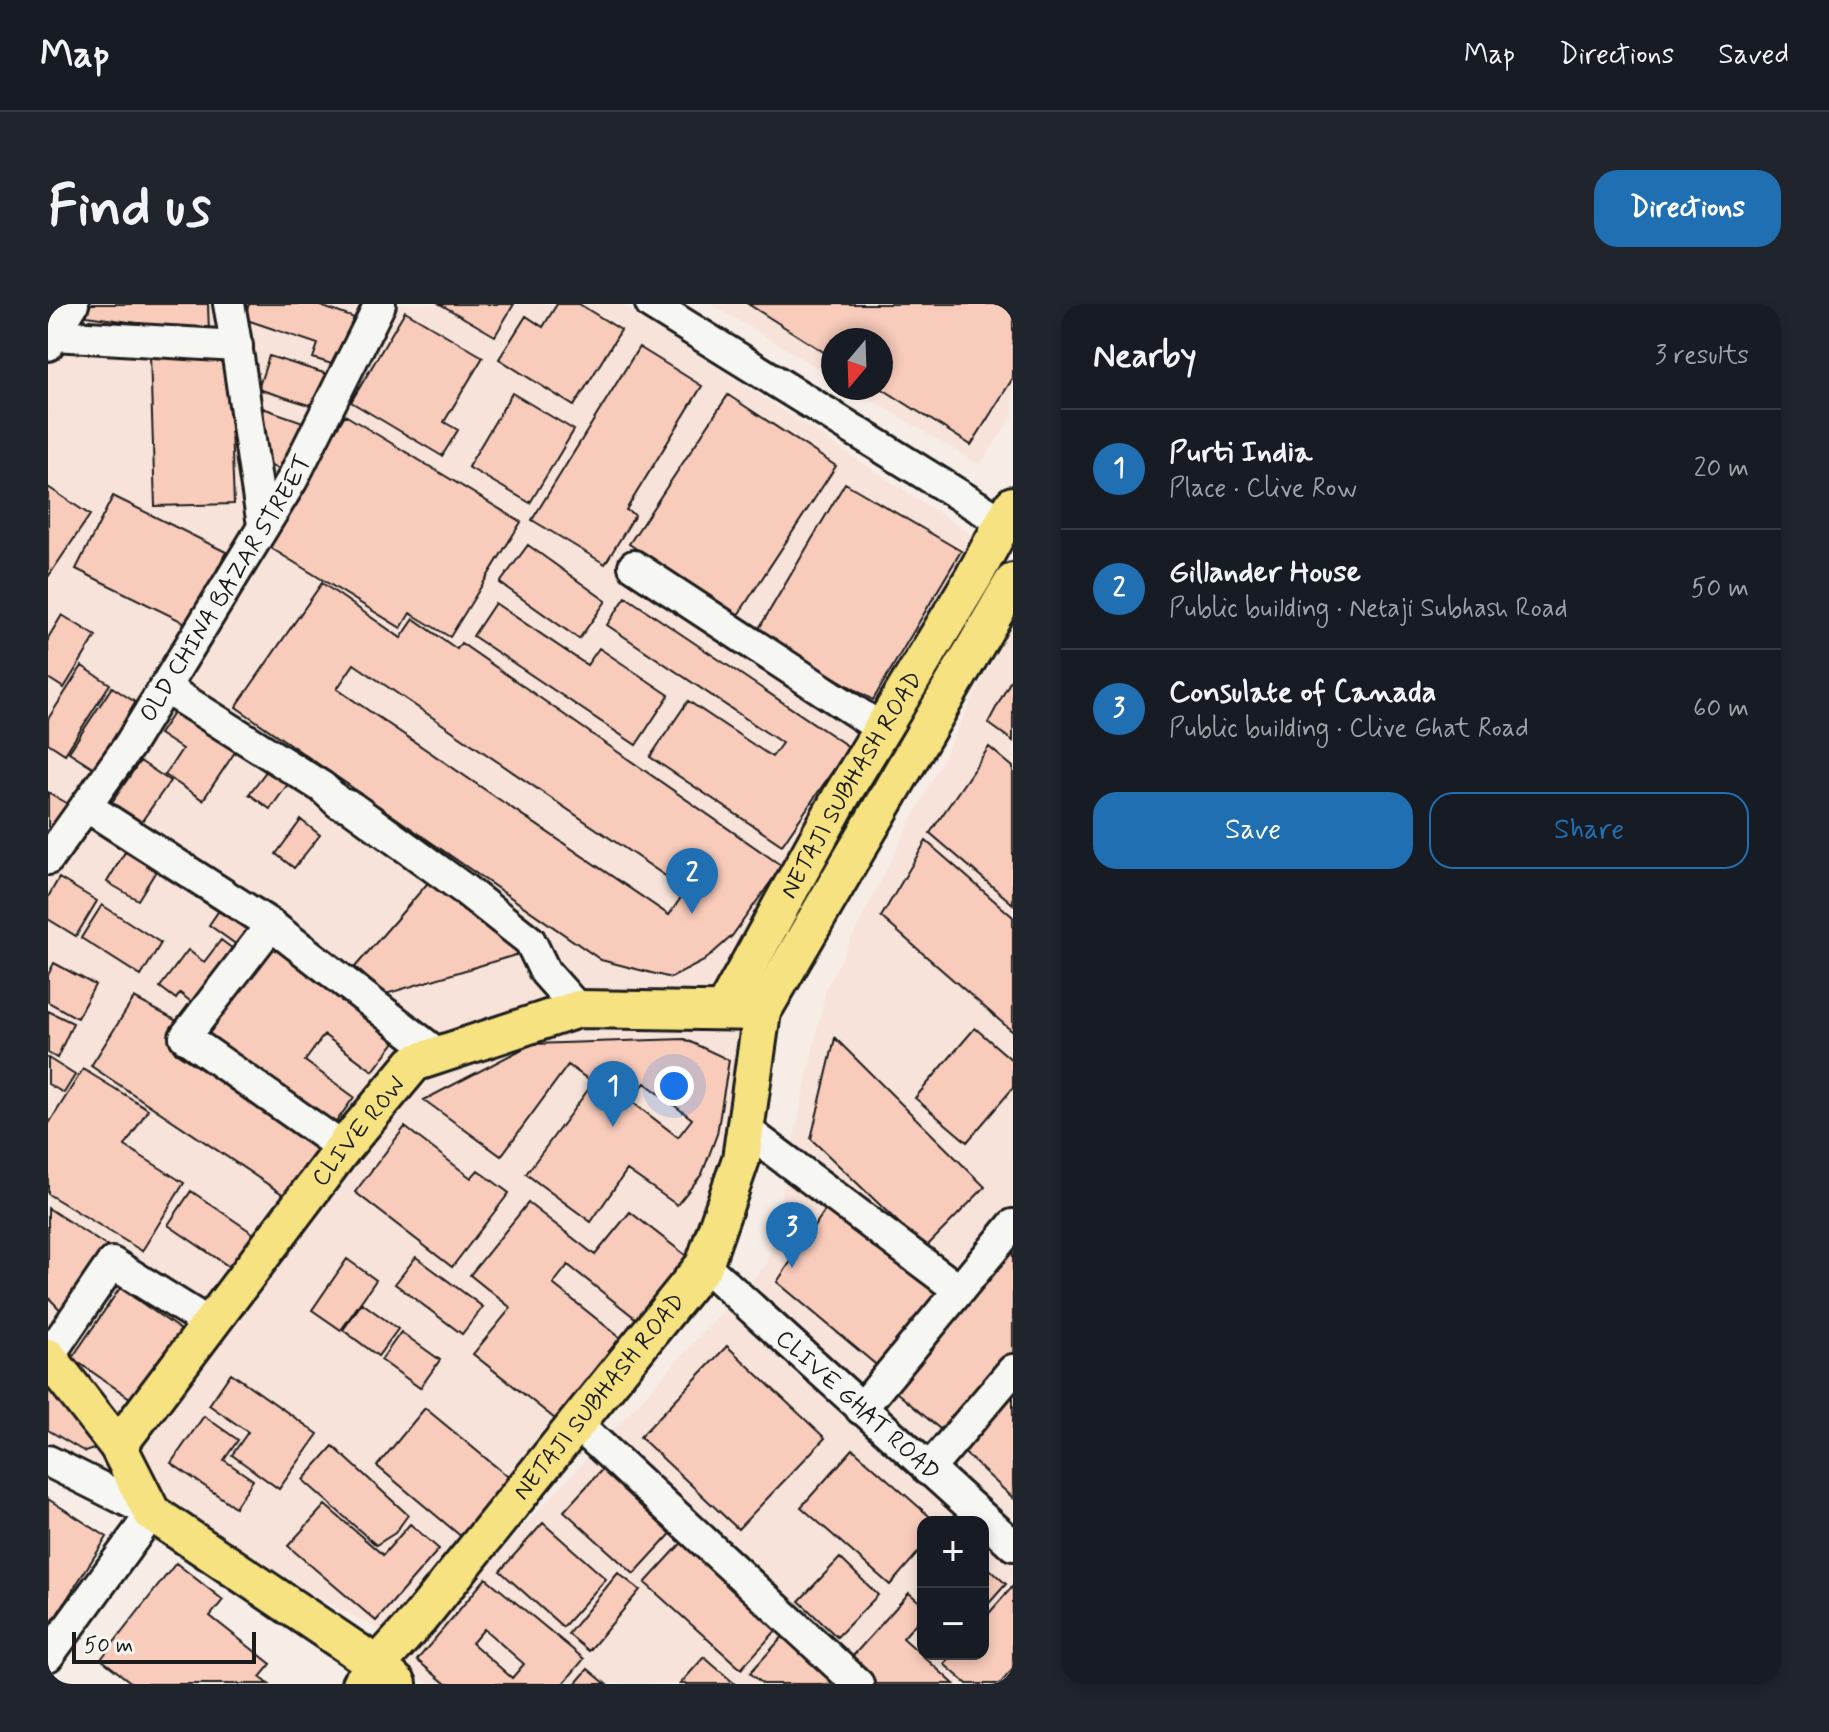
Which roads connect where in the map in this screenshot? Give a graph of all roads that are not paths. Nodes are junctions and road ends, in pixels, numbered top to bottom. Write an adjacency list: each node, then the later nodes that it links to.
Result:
1 (73, 304): 5 (street)
2 (229, 304): 6 (street)
3 (380, 304): 8 (street, OLD CHINA BAZAR STREET)
4 (651, 304): 7 (street)
5 (51, 340): 6 (street)
6 (237, 346): 8 (street)
7 (1010, 518): 12 (main road, NETAJI SUBHASH ROAD)
8 (263, 524): 11 (street, OLD CHINA BAZAR STREET)
9 (634, 566): 12 (street)
10 (1013, 582): 18 (main road, NETAJI SUBHASH ROAD)
11 (165, 688): 13 (street, OLD CHINA BAZAR STREET); 16 (street)
12 (882, 729): 17 (main road, NETAJI SUBHASH ROAD)
13 (86, 806): 14 (street, OLD CHINA BAZAR STREET); 15 (street)
14 (48, 859)
15 (271, 925): 19 (street); 22 (street)
16 (578, 1009): 17 (main road, CLIVE ROW); 19 (main road, CLIVE ROW)
17 (723, 1011): 18 (main road, CLIVE ROW); 20 (main road)
18 (762, 1012): 20 (main road, NETAJI SUBHASH ROAD)
19 (439, 1055): 22 (main road, CLIVE ROW)
20 (755, 1067): 21 (main road, NETAJI SUBHASH ROAD)
21 (746, 1130): 24 (main road, NETAJI SUBHASH ROAD); 25 (street)
22 (343, 1148): 26 (main road, CLIVE ROW)
23 (1013, 1225): 25 (street)
24 (704, 1265): 29 (street, CLIVE GHAT ROAD); 30 (main road, NETAJI SUBHASH ROAD)
25 (959, 1290): 29 (street)
26 (208, 1323): 27 (street); 31 (main road, CLIVE ROW)
27 (48, 1357): 31 (main road)
28 (1013, 1370): 33 (street)
29 (861, 1409): 33 (street, CLIVE GHAT ROAD)
30 (576, 1423): 38 (main road, NETAJI SUBHASH ROAD); 39 (street)
31 (118, 1446): 34 (street); 35 (main road)
32 (48, 1461): 34 (street)
33 (928, 1470): 36 (street, CLIVE GHAT ROAD)
34 (90, 1482): 35 (street)
35 (152, 1513): 37 (street); 38 (main road)
36 (1013, 1545)
37 (48, 1656)
38 (378, 1678)
39 (858, 1684)

